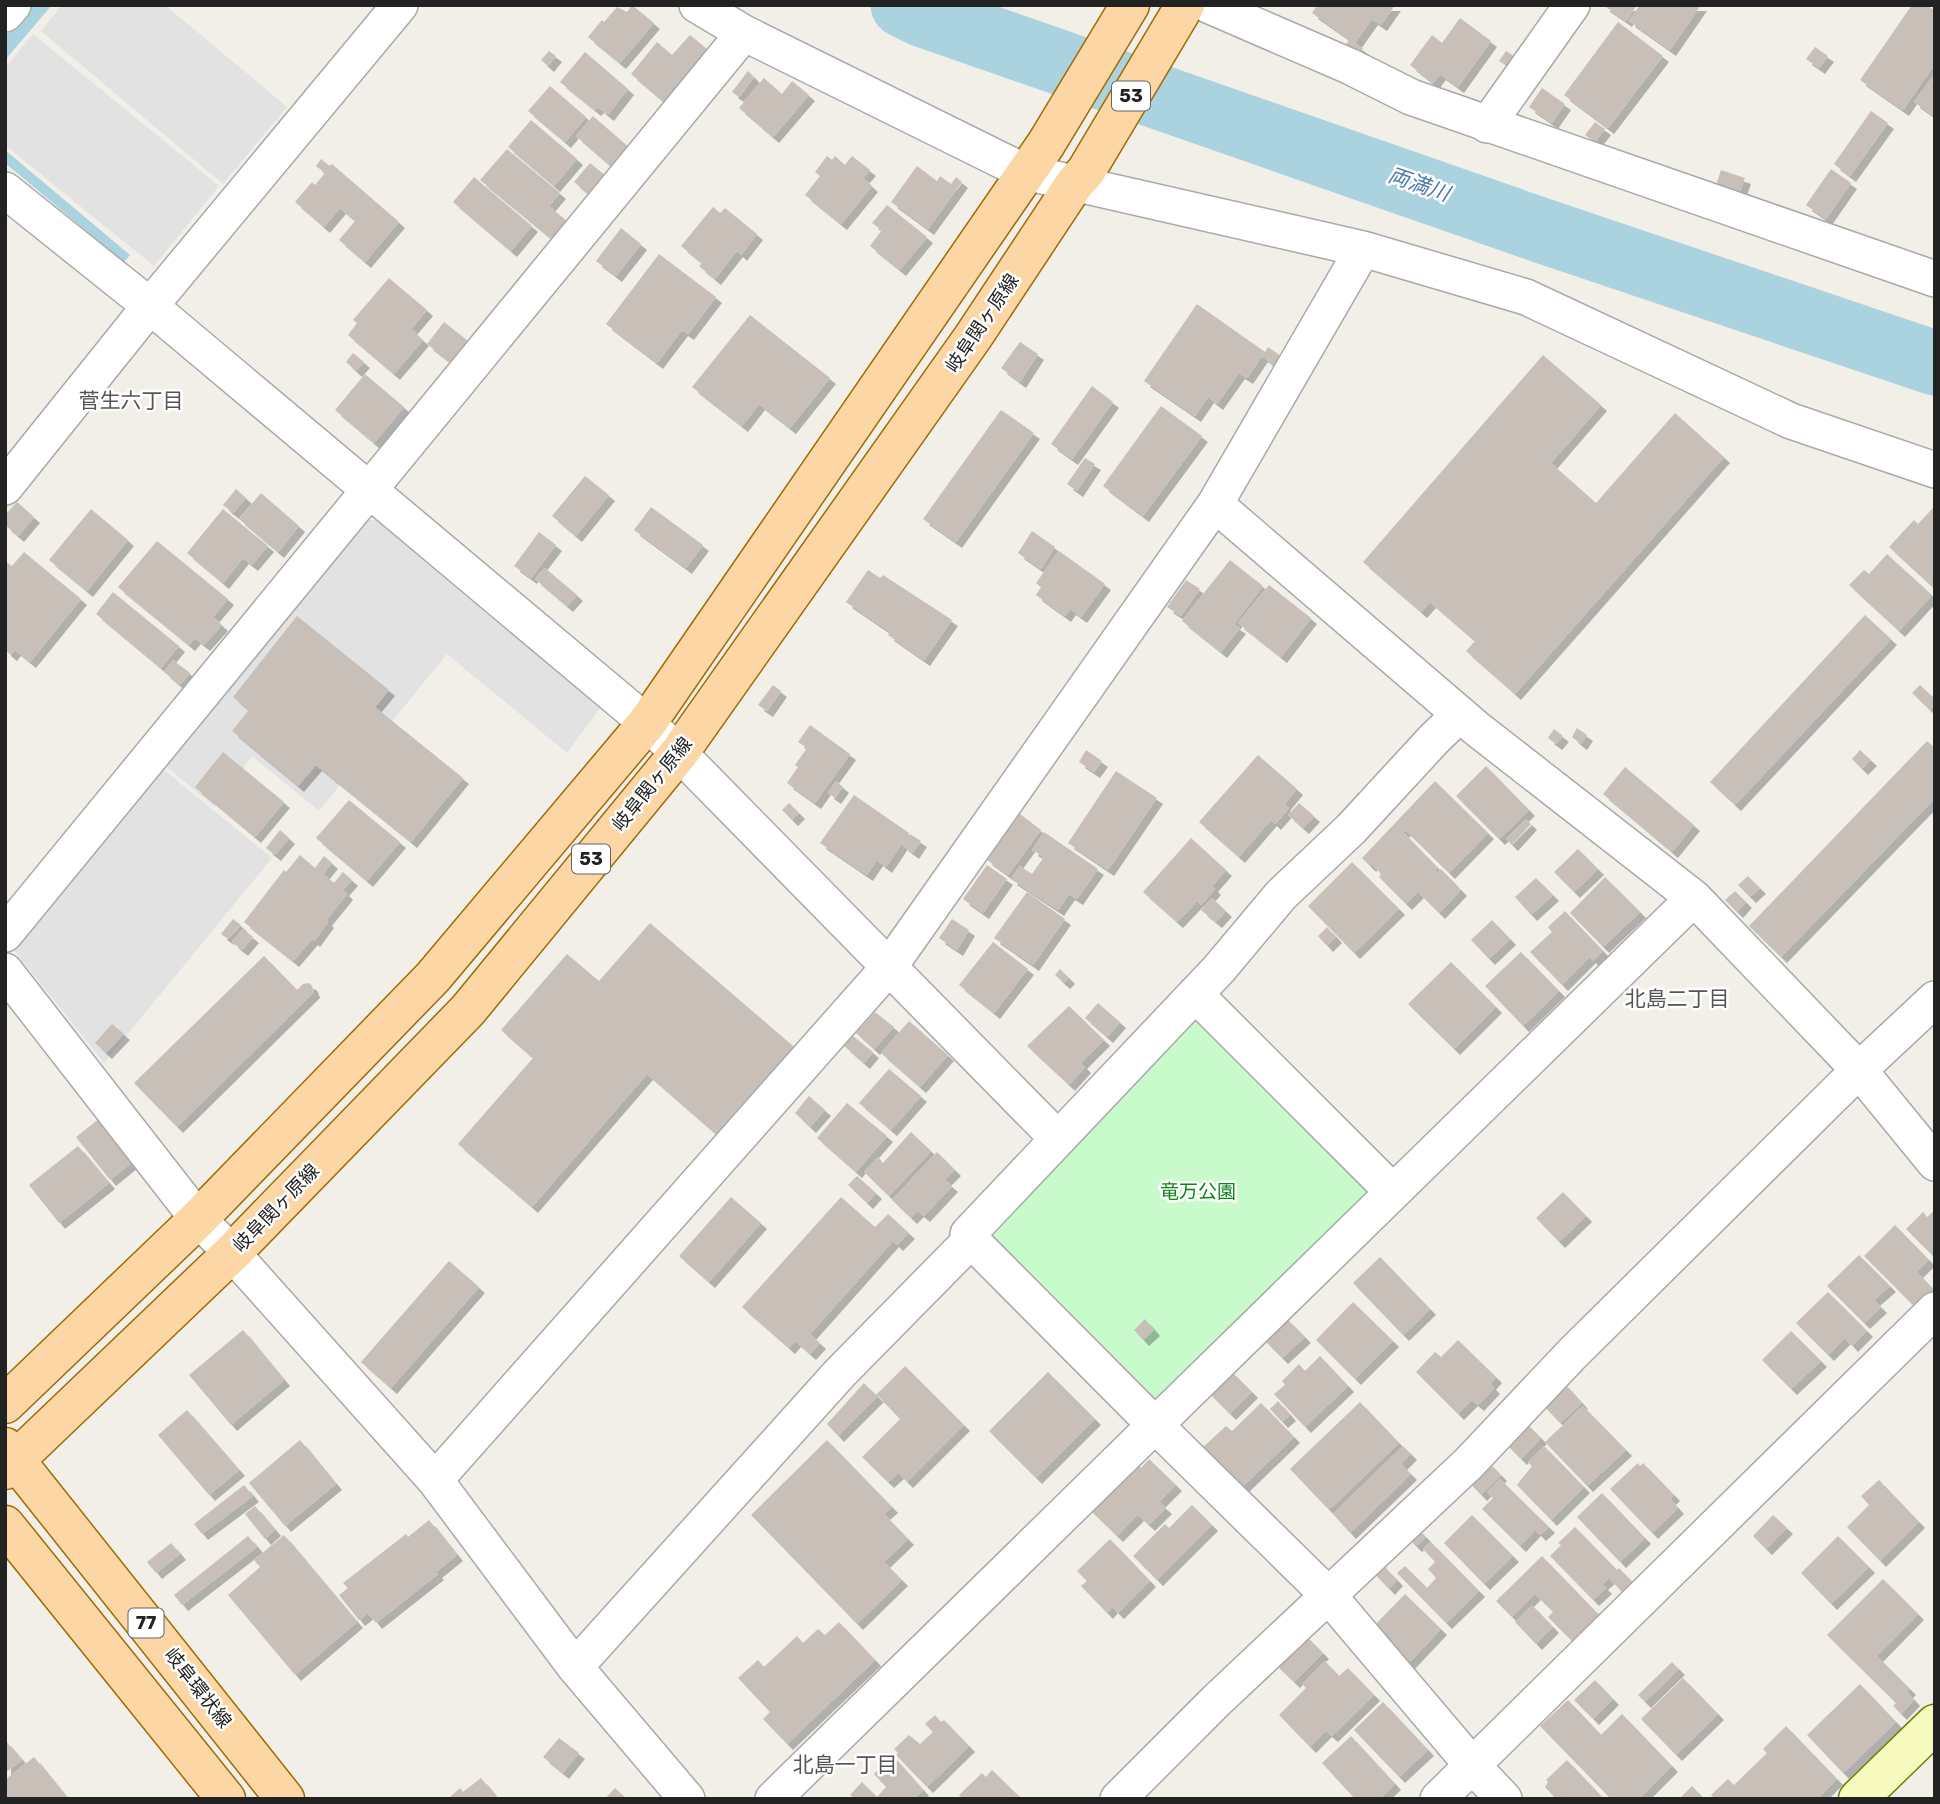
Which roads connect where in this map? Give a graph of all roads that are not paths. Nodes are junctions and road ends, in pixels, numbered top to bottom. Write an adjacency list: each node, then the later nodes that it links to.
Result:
1 (12, 5): 7 (street)
2 (400, 5): 15 (street)
3 (697, 5): 8 (street)
4 (1130, 5): 10 (main road, 53)
5 (1572, 5): 9 (street)
6 (1190, 11): 9 (street); 11 (main road, 岐阜関ヶ原線 / 53)
7 (5, 14)
8 (744, 33): 10 (street); 18 (street)
9 (1488, 125): 14 (street)
10 (1035, 158): 11 (street); 21 (main road, 53)
11 (1080, 177): 13 (street); 22 (main road, 岐阜関ヶ原線 / 53)
12 (5, 190): 15 (street)
13 (1363, 249): 16 (street); 19 (street)
14 (1935, 279)
15 (150, 306): 17 (street); 18 (street)
16 (1935, 470)
17 (5, 487)
18 (370, 490): 21 (street); 24 (street)
19 (1215, 504): 20 (street); 25 (street)
20 (1460, 714): 23 (street); 27 (street)
21 (647, 723): 22 (street); 33 (main road, 53)
22 (679, 752): 25 (street); 35 (main road, 岐阜関ヶ原線 / 53)
23 (1694, 898): 29 (street); 32 (street)
24 (5, 934)
25 (888, 967): 30 (street); 40 (street)
26 (5, 971): 33 (street)
27 (1195, 994): 30 (street); 32 (street)
28 (1935, 999): 29 (street)
29 (1859, 1070): 31 (street); 42 (street)
30 (1058, 1139): 34 (street)
31 (1935, 1163)
32 (1394, 1192): 38 (street)
33 (198, 1219): 35 (street); 37 (main road, 53)
34 (971, 1240): 38 (street); 43 (street)
35 (232, 1253): 39 (main road, 岐阜関ヶ原線 / 53); 40 (street)
36 (1935, 1310): 45 (street)
37 (5, 1404)
38 (1155, 1426): 42 (street); 49 (street)
39 (9, 1459): 47 (main road, 岐阜環状線 / 77)
40 (435, 1480): 43 (street)
41 (5, 1525): 46 (main road, 77)
42 (1328, 1595): 45 (street); 50 (street)
43 (575, 1667): 48 (street)
44 (1935, 1724): 53 (street)
45 (1472, 1765): 51 (street); 52 (street)
46 (226, 1799)
47 (285, 1799)
48 (687, 1799)
49 (773, 1799)
50 (1118, 1799)
51 (1438, 1799)
52 (1504, 1799)
53 (1858, 1799)

